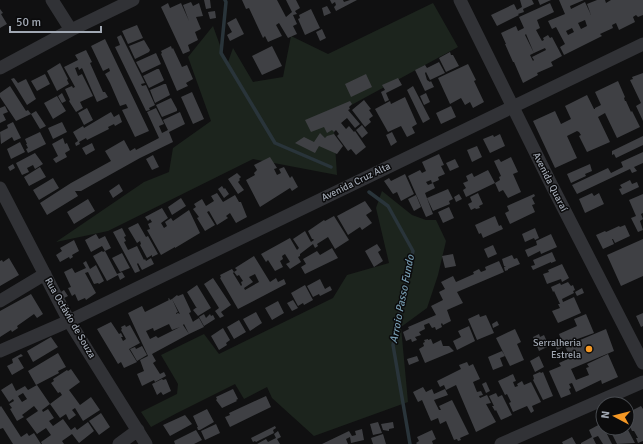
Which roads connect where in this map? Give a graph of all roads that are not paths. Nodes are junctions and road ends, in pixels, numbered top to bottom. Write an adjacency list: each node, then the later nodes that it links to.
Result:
1 (52, 0): 5 (street)
2 (133, 0): 4 (street)
3 (460, 0): 8 (street, Avenida Quaraí)
4 (109, 5): 5 (street)
5 (71, 30): 7 (street)
6 (643, 44): 8 (street, Avenida Cruz Alta)
7 (0, 68)
8 (512, 107): 12 (street, Avenida Cruz Alta); 14 (street, Avenida Quaraí)
9 (0, 188): 10 (street, Rua Octávio de Souza)
10 (45, 274): 11 (street); 12 (street, Rua Octávio de Souza)
11 (0, 300)
12 (69, 321): 13 (street, Avenida Cruz Alta); 16 (street, Rua Octávio de Souza)
13 (0, 351)
14 (643, 363)
15 (643, 382): 19 (street)
16 (138, 430): 17 (street); 18 (street, Rua Octávio de Souza)
17 (119, 444)
18 (146, 444)
19 (501, 444)

